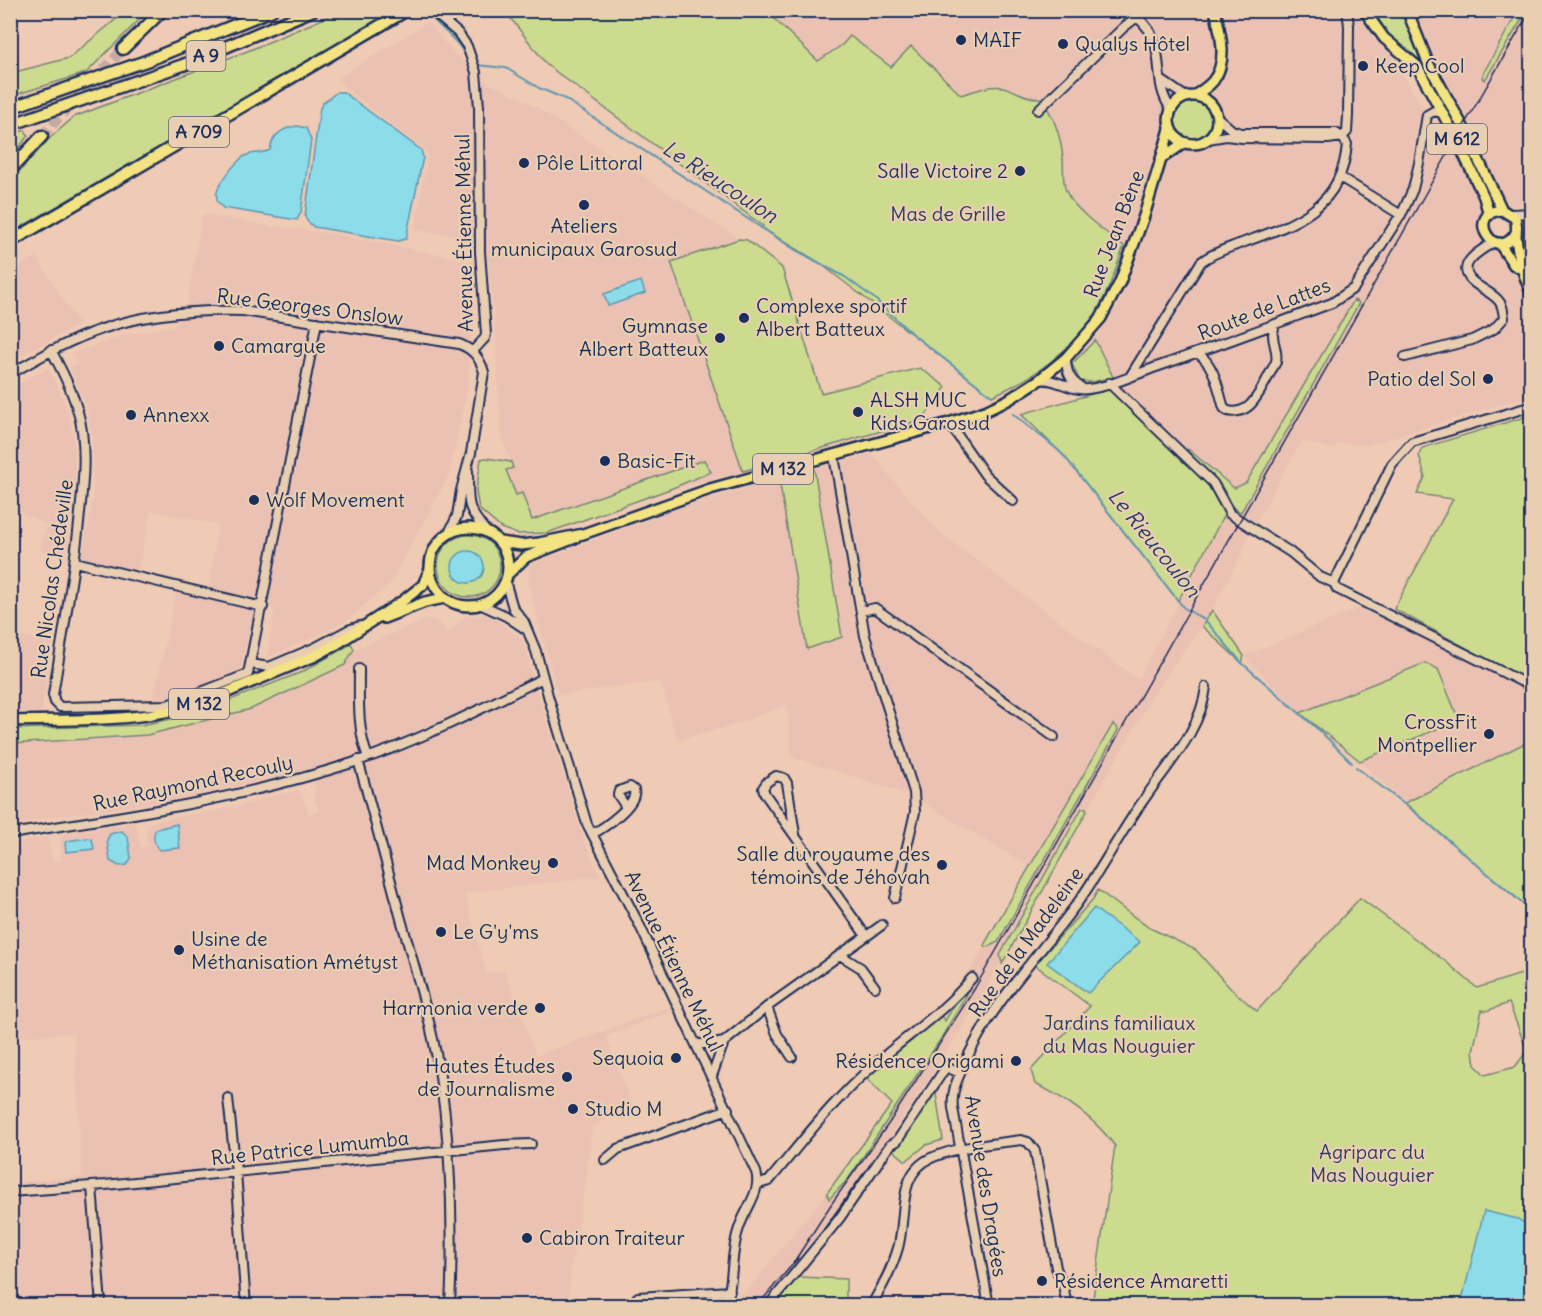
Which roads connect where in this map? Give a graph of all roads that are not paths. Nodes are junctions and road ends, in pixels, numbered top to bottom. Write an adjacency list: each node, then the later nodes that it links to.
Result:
1 (163, 10): 13 (highway)
2 (272, 10): 18 (highway, A 9)
3 (313, 10): 23 (highway, A 9)
4 (407, 10): 38 (highway, A 709)
5 (1127, 10): 12 (street)
6 (1146, 10): 12 (street)
7 (1215, 10): 15 (main road)
8 (1347, 10): 27 (street)
9 (1364, 10): 21 (main road, M 612)
10 (1407, 10): 36 (main road, M 612)
11 (432, 11): 44 (street, Avenue Étienne Méhul)
12 (1138, 16): 14 (street); 20 (street)
13 (123, 49)
14 (1161, 80): 16 (street); 19 (street)
15 (1213, 82): 16 (main road); 17 (main road)
16 (1190, 96): 17 (main road); 19 (main road)
17 (1212, 105): 22 (main road)
18 (10, 108)
19 (1171, 109): 24 (main road)
20 (1038, 110)
21 (1443, 113): 34 (street, Route de Lattes); 35 (main road, M 612)
22 (1217, 117): 26 (street); 28 (main road)
23 (10, 125)
24 (1170, 129): 29 (main road); 30 (main road, Rue Jean Bène)
25 (42, 135): 31 (highway)
26 (1257, 135): 27 (street); 28 (street)
27 (1342, 137): 32 (street)
28 (1208, 139): 29 (main road)
29 (1184, 143): 30 (main road, Rue Jean Bène)
30 (1162, 158): 47 (main road, Rue Jean Bène)
31 (10, 170)
32 (1340, 177): 34 (street); 49 (street)
33 (1529, 213): 36 (street)
34 (1401, 215): 42 (street, Route de Lattes)
35 (1489, 215): 36 (main road); 37 (main road)
36 (1512, 220): 37 (main road); 39 (main road, M 612)
37 (1494, 241): 39 (main road, M 612); 46 (street)
38 (10, 242)
39 (1520, 268): 40 (main road, M 612)
40 (1532, 294)
41 (317, 322): 43 (street, Rue Georges Onslow); 44 (street, Rue Georges Onslow); 69 (street)
42 (1275, 324): 45 (street, Route de Lattes); 45 (street)
43 (51, 350): 48 (street, Rue Georges Onslow); 62 (street, Rue Nicolas Chédeville)
44 (472, 351): 56 (street, Avenue Étienne Méhul)
45 (1197, 353): 49 (street, Route de Lattes)
46 (1405, 357)
47 (1066, 358): 50 (main road, Rue Jean Bène / M 132); 52 (street)
48 (10, 374)
49 (1131, 375): 51 (street, Route de Lattes)
50 (1039, 380): 52 (street); 54 (main road, Rue Jean Bène / M 132)
51 (1109, 383): 52 (street, Route de Lattes); 66 (street)
52 (1088, 389)
53 (1532, 406): 66 (street)
54 (949, 423): 55 (main road, M 132); 57 (street)
55 (834, 456): 60 (main road, M 132); 70 (street)
56 (468, 469): 58 (street, Avenue Étienne Méhul); 59 (street, Avenue Étienne Méhul)
57 (1013, 501)
58 (485, 530): 59 (main road); 61 (main road)
59 (449, 533): 63 (main road)
60 (583, 534): 61 (main road, M 132); 64 (main road, M 132)
61 (500, 542): 64 (main road)
62 (75, 562): 69 (street); 73 (street, Rue Nicolas Chédeville)
63 (430, 569): 67 (main road); 71 (main road, M 132)
64 (509, 573): 65 (main road)
65 (506, 584): 68 (main road); 72 (street, Avenue Étienne Méhul)
66 (1334, 584): 77 (street)
67 (445, 598): 68 (main road); 71 (main road, M 132)
68 (482, 604): 72 (street)
69 (263, 607): 73 (street)
70 (861, 611): 79 (street); 86 (street)
71 (370, 623): 73 (street); 78 (main road, M 132)
72 (527, 630): 75 (street, Avenue Étienne Méhul)
73 (251, 664)
74 (359, 669): 80 (street)
75 (543, 678): 80 (street, Rue Raymond Recouly); 84 (street, Avenue Étienne Méhul)
76 (1206, 687): 96 (street, Rue de la Madeleine)
77 (1532, 687)
78 (10, 721)
79 (1054, 737)
80 (368, 757): 81 (street, Rue Raymond Recouly)
81 (358, 760): 83 (street, Rue Raymond Recouly); 102 (street)
82 (626, 807): 84 (street)
83 (10, 834)
84 (592, 834): 94 (street, Avenue Étienne Méhul)
85 (795, 834): 85 (street); 88 (street)
86 (895, 898)
87 (882, 925): 88 (street)
88 (866, 936): 89 (street)
89 (840, 954): 91 (street); 92 (street)
90 (972, 978): 105 (street)
91 (875, 987)
92 (767, 1007): 93 (street); 95 (street)
93 (724, 1041): 94 (street); 97 (street)
94 (697, 1044): 97 (street, Avenue Étienne Méhul)
95 (792, 1057)
96 (960, 1073): 101 (street, Avenue des Dragées); 114 (street)
97 (712, 1076): 99 (street, Avenue Étienne Méhul)
98 (228, 1098): 104 (street)
99 (728, 1109): 103 (street); 105 (street, Avenue Étienne Méhul)
100 (531, 1144): 102 (street, Rue Patrice Lumumba)
101 (960, 1150): 115 (street); 116 (street, Avenue des Dragées); 117 (street)
102 (449, 1151): 104 (street, Rue Patrice Lumumba); 111 (street)
103 (605, 1160)
104 (236, 1172): 106 (street, Rue Patrice Lumumba); 110 (street)
105 (759, 1184): 108 (street)
106 (92, 1186): 107 (street, Rue Patrice Lumumba); 109 (street)
107 (10, 1192)
108 (730, 1291): 112 (street); 113 (street)
109 (101, 1305)
110 (246, 1305)
111 (450, 1305)
112 (629, 1305)
113 (726, 1305)
114 (768, 1305)
115 (871, 1305)
116 (988, 1305)
117 (1067, 1305)

